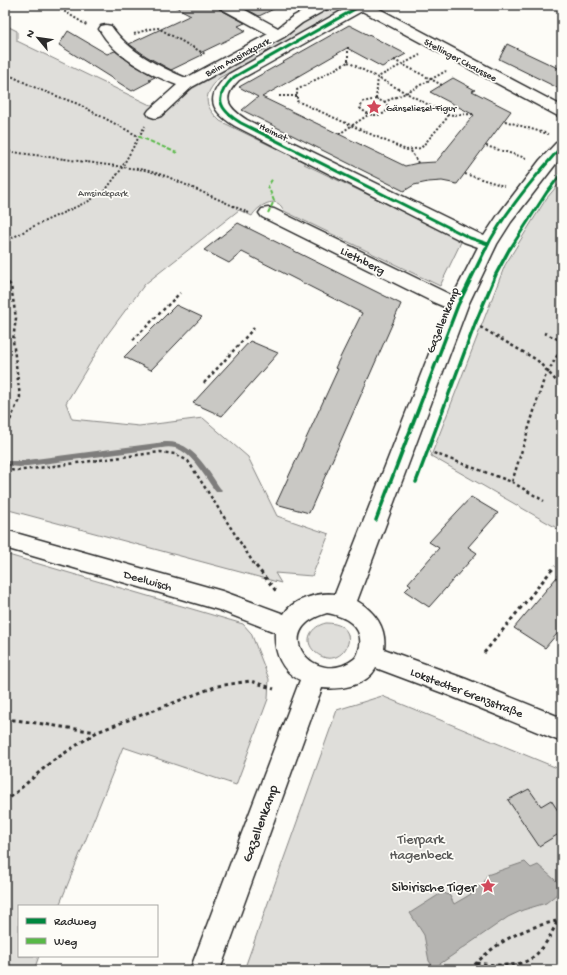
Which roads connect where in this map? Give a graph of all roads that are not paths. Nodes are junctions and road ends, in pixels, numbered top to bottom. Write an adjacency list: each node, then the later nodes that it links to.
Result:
1 (225, 5): 5 (street)
2 (324, 5): 5 (street, Beim Amsinckpark)
3 (362, 5): 7 (street, Stellinger Chaussee); 11 (street, Heimat)
4 (107, 33): 6 (street)
5 (279, 34): 6 (street, Beim Amsinckpark)
6 (187, 84): 8 (street, Beim Amsinckpark)
7 (562, 112)
8 (155, 113)
9 (556, 140): 11 (street, Gazellenkamp)
10 (268, 213): 12 (street, Liethberg)
11 (488, 244): 12 (street, Gazellenkamp)
12 (458, 305): 14 (street, Gazellenkamp)
13 (5, 539): 15 (street, Deelwisch)
14 (343, 605): 15 (street); 16 (street)
15 (288, 626): 17 (street)
16 (371, 655): 17 (street); 18 (street, Lokstedter Grenzstraße)
17 (314, 676): 19 (street, Gazellenkamp)
18 (562, 730)
19 (205, 970)

